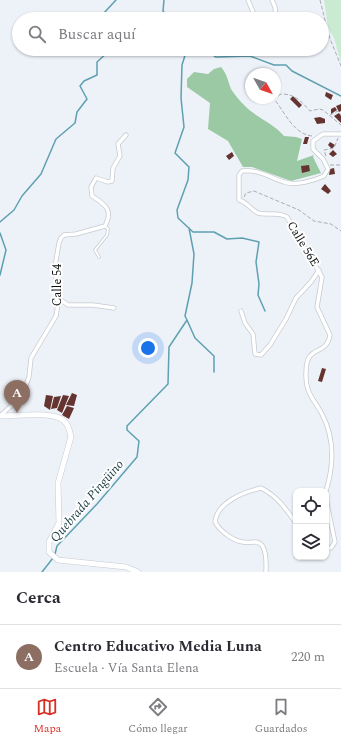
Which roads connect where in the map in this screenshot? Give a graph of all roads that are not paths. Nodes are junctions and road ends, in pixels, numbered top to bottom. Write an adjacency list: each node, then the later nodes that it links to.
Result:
1 (248, 0): 3 (street)
2 (272, 0): 4 (street)
3 (253, 12)
4 (275, 12)
5 (340, 134): 9 (street, Calle 56E)
6 (126, 135): 7 (street)
7 (104, 226): 8 (lane); 10 (street, Calle 54)
8 (99, 257)
9 (319, 270): 12 (street); 14 (street, Calle 56E)
10 (58, 298): 11 (street); 13 (street, Calle 54)
11 (114, 308)
12 (241, 311)
13 (0, 416): 18 (main road)
14 (327, 488)
15 (329, 513): 17 (street)
16 (293, 519): 19 (street)
17 (329, 548)
18 (138, 572)
19 (266, 572)

